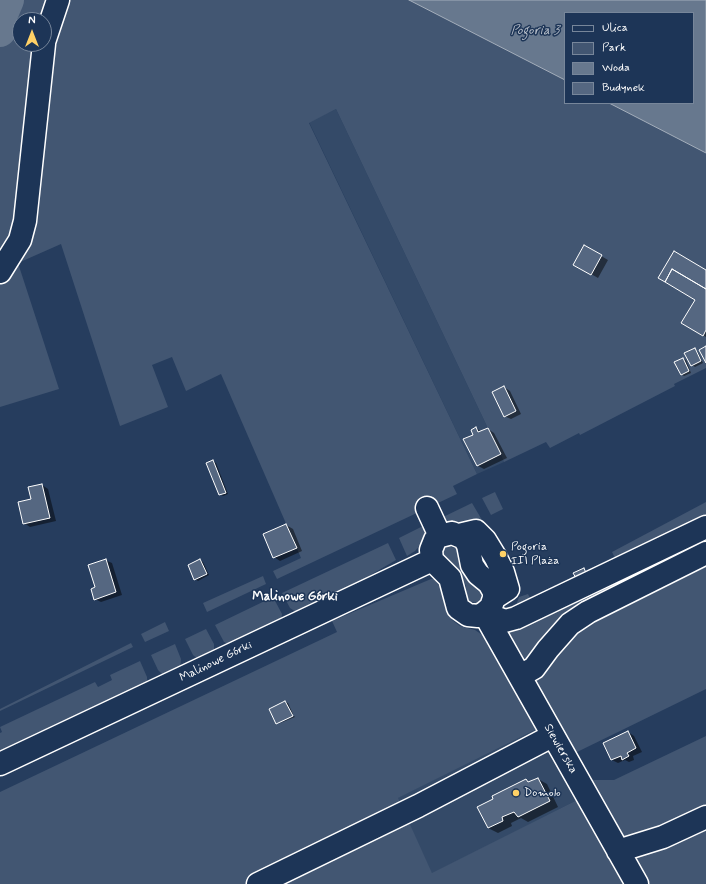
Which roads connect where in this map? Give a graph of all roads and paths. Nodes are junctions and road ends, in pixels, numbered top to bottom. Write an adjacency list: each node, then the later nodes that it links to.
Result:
1 (58, 0): 2 (street)
2 (52, 18)
3 (43, 52): 4 (street)
4 (0, 272)
5 (427, 508): 7 (street, Siewierska)
6 (706, 527): 10 (street)
7 (449, 535): 9 (street); 10 (street, Siewierska)
8 (706, 553): 11 (street)
9 (432, 560): 10 (street); 13 (street, Malinowe Górki)
10 (489, 606): 11 (street, Siewierska)
11 (520, 676): 12 (street, Siewierska)
12 (552, 736): 15 (street, Siewierska); 16 (street)
13 (0, 764)
14 (706, 817): 15 (street)
15 (618, 851): 17 (street, Siewierska)
16 (258, 884)
17 (637, 884)

